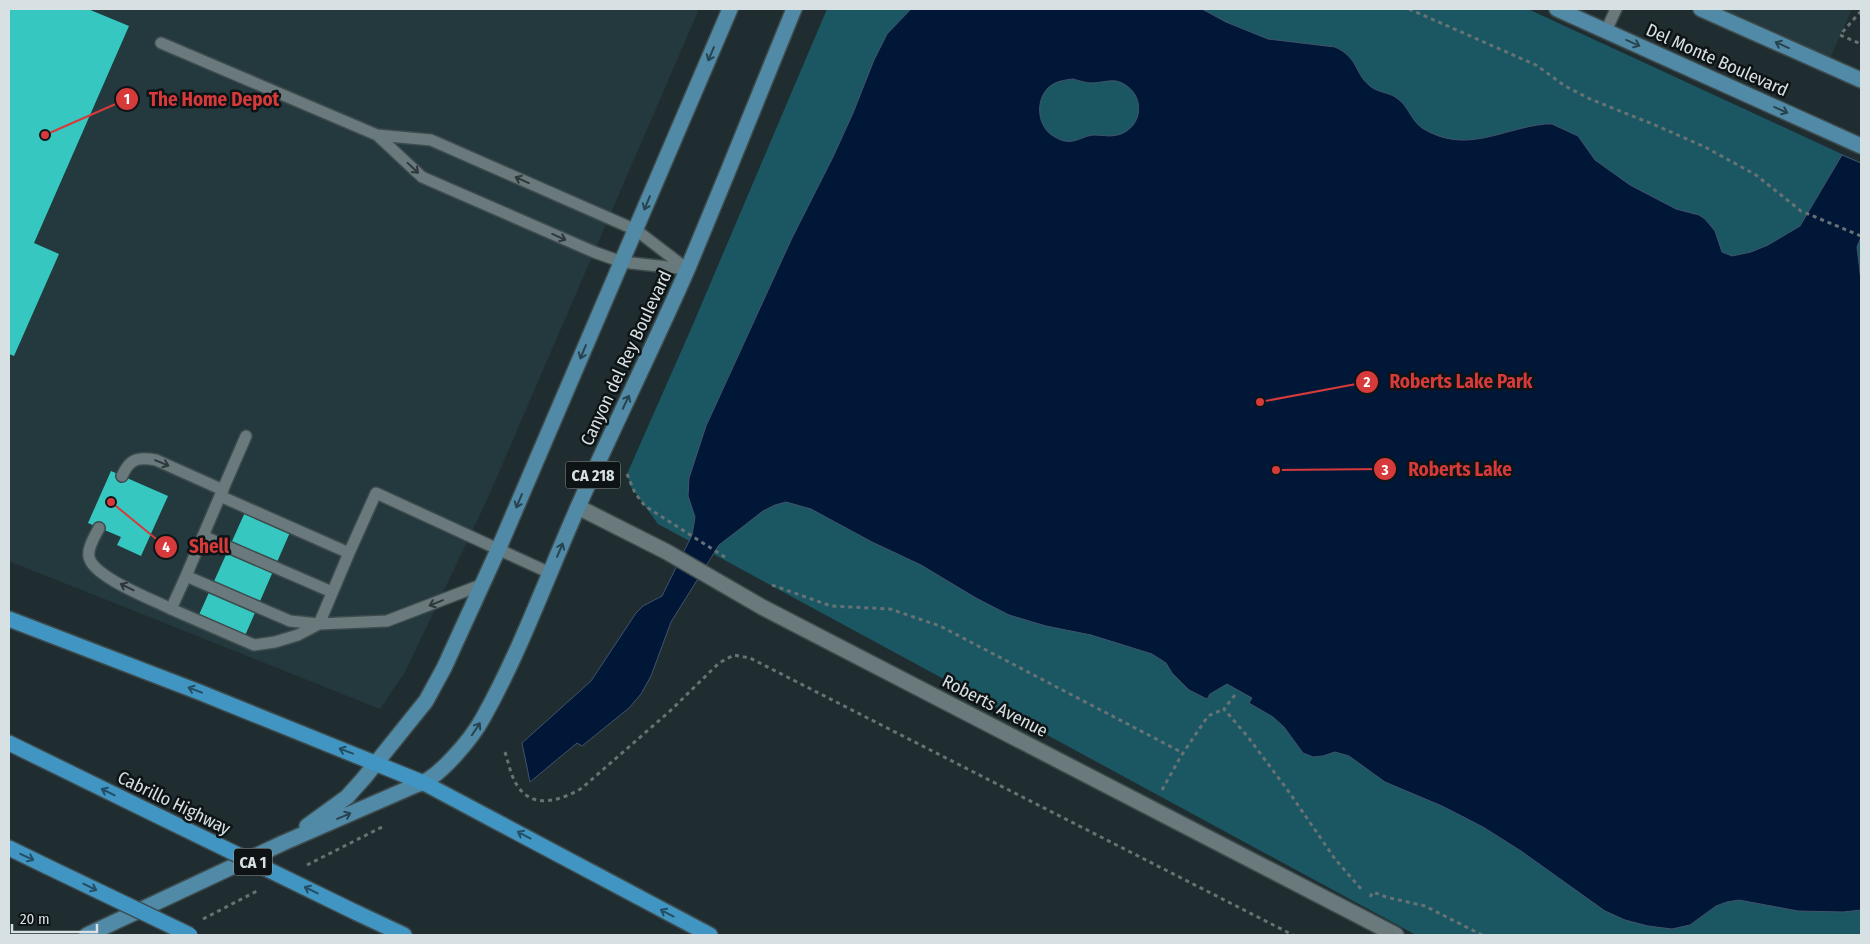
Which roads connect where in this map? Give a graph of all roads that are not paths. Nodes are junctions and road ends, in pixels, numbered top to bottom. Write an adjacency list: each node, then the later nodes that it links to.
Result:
1 (730, 9): 11 (main road, Canyon del Rey Boulevard / CA 218, one-way to 11)
2 (794, 9): 13 (main road, Canyon del Rey Boulevard / CA 218)
3 (1557, 9): 6 (main road, Del Monte Boulevard)
4 (1616, 9): 6 (lane)
5 (1701, 9): 8 (main road, one-way to 5)
6 (1606, 31): 10 (main road, Del Monte Boulevard, one-way to 10)
7 (161, 43): 9 (lane)
8 (1861, 80)
9 (377, 135): 11 (lane, one-way to 9); 12 (lane, one-way to 12)
10 (1861, 146)
11 (636, 230): 12 (main road, Canyon del Rey Boulevard / CA 218); 13 (lane)
12 (622, 262): 13 (lane); 20 (main road, Canyon del Rey Boulevard / CA 218, one-way to 20)
13 (687, 269): 17 (main road, Canyon del Rey Boulevard / CA 218, one-way to 13)
14 (246, 436): 16 (lane)
15 (122, 476): 16 (lane, one-way to 16)
16 (222, 493): 19 (lane); 21 (lane)
17 (578, 507): 22 (main road, Canyon del Rey Boulevard / CA 218, one-way to 17); 38 (street, Roberts Avenue)
18 (99, 528): 26 (lane, one-way to 18)
19 (203, 536): 23 (lane); 25 (lane)
20 (498, 550): 21 (lane); 22 (lane); 24 (main road, Canyon del Rey Boulevard / CA 218)
21 (349, 553): 25 (lane)
22 (550, 573): 31 (main road, Canyon del Rey Boulevard / CA 218, one-way to 22)
23 (186, 576): 26 (lane); 28 (lane)
24 (481, 585): 28 (lane, one-way to 28); 30 (main road, Canyon del Rey Boulevard / CA 218)
25 (332, 592): 28 (lane)
26 (171, 608): 28 (lane)
27 (9, 619): 30 (highway, one-way to 27)
28 (319, 624)
29 (9, 743): 36 (highway, Cabrillo Highway / CA 1, one-way to 29, bridge)
30 (377, 762): 31 (highway); 32 (main road, Canyon del Rey Boulevard / CA 218)
31 (424, 783): 32 (main road, Canyon del Rey Boulevard / CA 218, one-way to 31); 37 (highway, one-way to 31)
32 (283, 843): 34 (main road, Canyon del Rey Boulevard / CA 218)
33 (9, 848): 35 (highway, one-way to 35, bridge)
34 (87, 935)
35 (190, 935)
36 (404, 935)
37 (710, 935)
38 (1396, 935)

